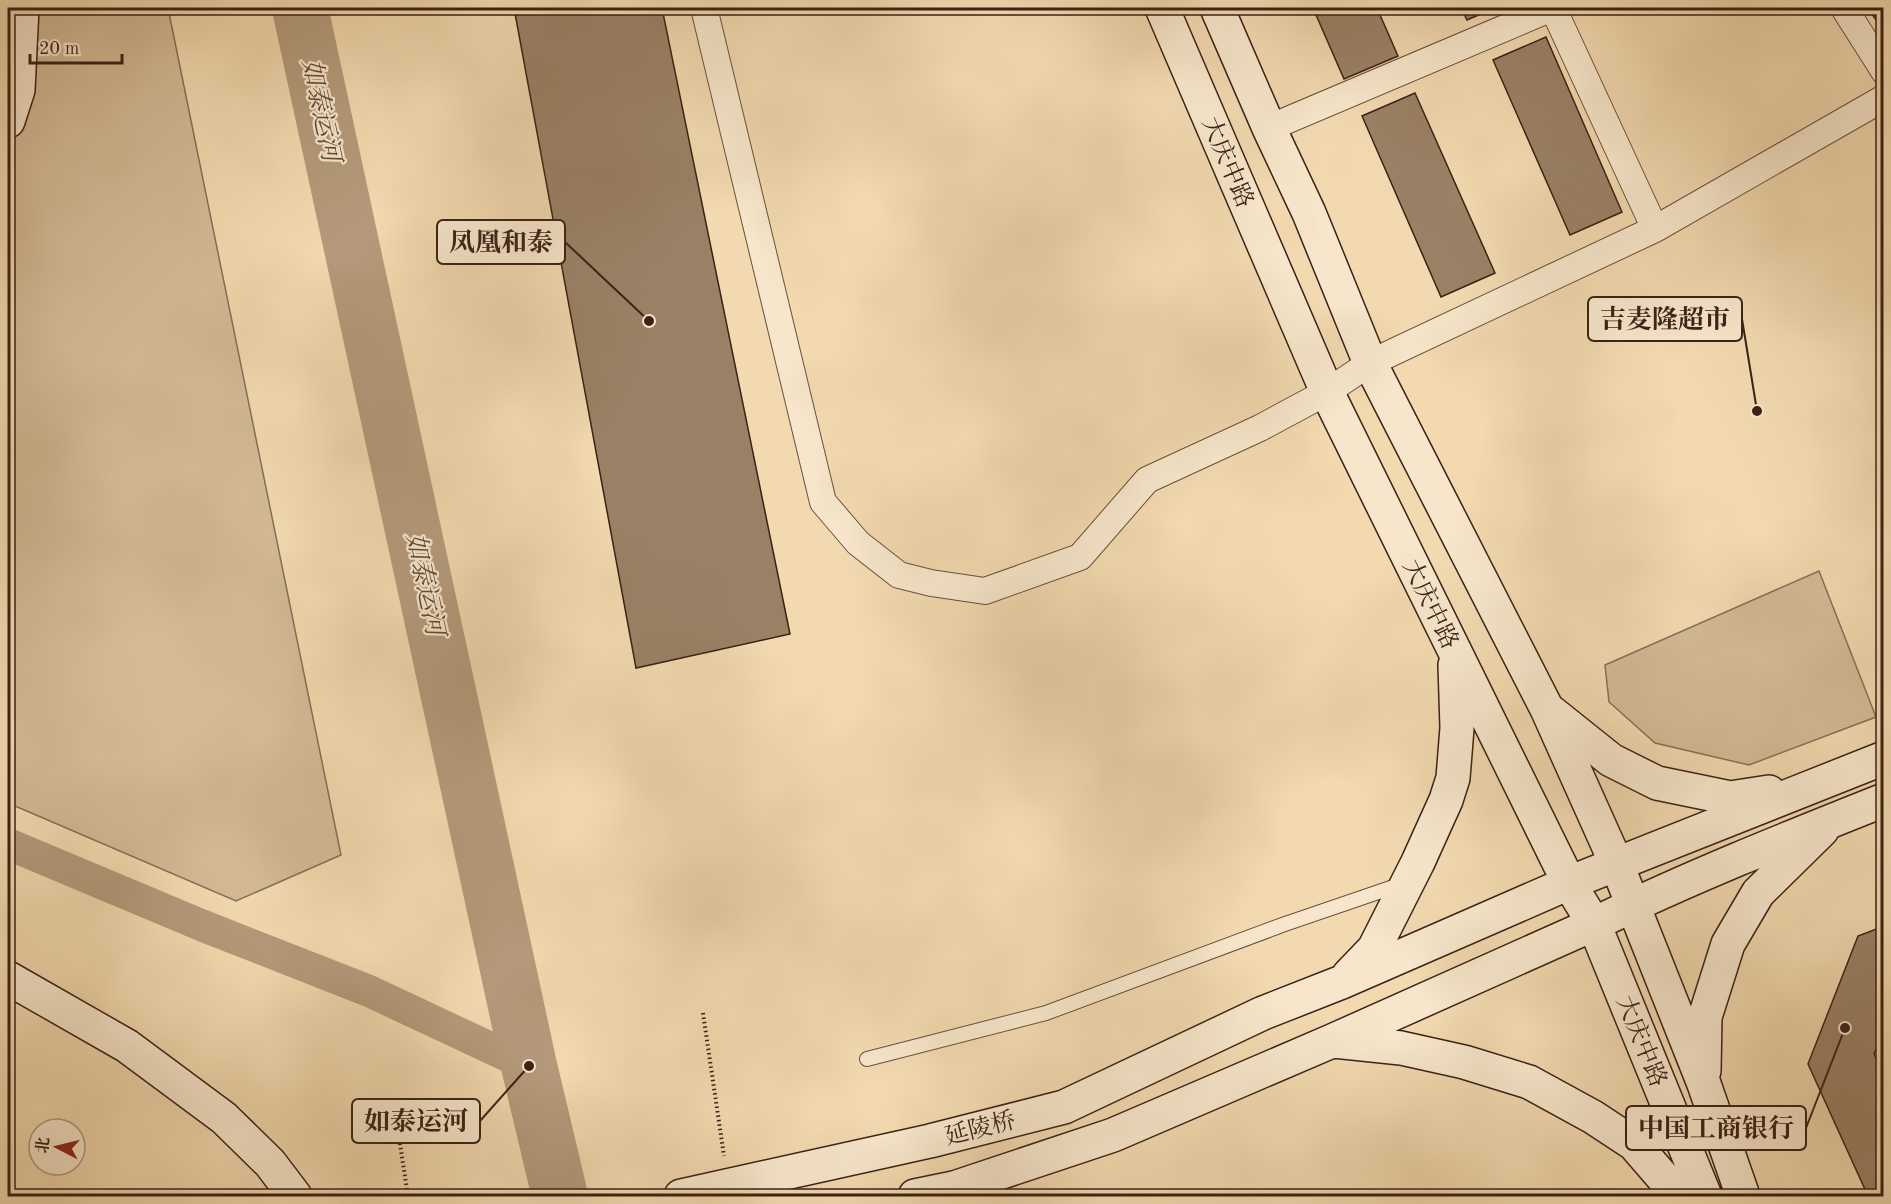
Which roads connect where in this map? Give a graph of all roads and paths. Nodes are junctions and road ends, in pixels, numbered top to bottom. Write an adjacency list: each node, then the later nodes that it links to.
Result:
1 (22, 8): 9 (main road)
2 (704, 8): 13 (street)
3 (1162, 8): 13 (main road, 大庆中路)
4 (1217, 8): 10 (main road, 大庆中路)
5 (1552, 8): 10 (street); 11 (street)
6 (1844, 8): 7 (street)
7 (1884, 71)
8 (1884, 98): 11 (street)
9 (8, 122)
10 (1269, 128): 12 (main road, 大庆中路)
11 (1655, 229): 12 (street)
12 (1370, 363): 13 (street); 15 (main road, 大庆中路)
13 (1327, 392): 14 (main road, 大庆中路)
14 (1455, 654): 21 (main road); 22 (main road, 大庆中路)
15 (1547, 709): 17 (main road); 20 (main road, 大庆中路)
16 (1884, 758): 17 (main road)
17 (1815, 785): 20 (main road, 延陵桥)
18 (1884, 800): 19 (main road, 延陵桥)
19 (1832, 820): 23 (main road, 延陵桥); 30 (main road)
20 (1617, 865): 22 (main road, 延陵桥); 23 (main road, 大庆中路)
21 (1407, 883): 26 (main road); 29 (lane)
22 (1569, 883): 24 (main road, 大庆中路); 26 (main road, 延陵桥)
23 (1634, 904): 24 (main road, 延陵桥); 30 (main road, 大庆中路)
24 (1594, 924): 28 (main road, 延陵桥); 38 (main road, 大庆中路)
25 (8, 978): 33 (main road)
26 (1342, 982): 35 (main road, 延陵桥)
27 (703, 1013): 32 (path)
28 (1332, 1041): 36 (main road, 延陵桥); 37 (main road)
29 (867, 1059)
30 (1704, 1084): 39 (main road, 大庆中路)
31 (393, 1099): 34 (path)
32 (725, 1159)
33 (295, 1197)
34 (408, 1197)
35 (681, 1197)
36 (915, 1197)
37 (1679, 1197)
38 (1705, 1197)
39 (1743, 1197)

